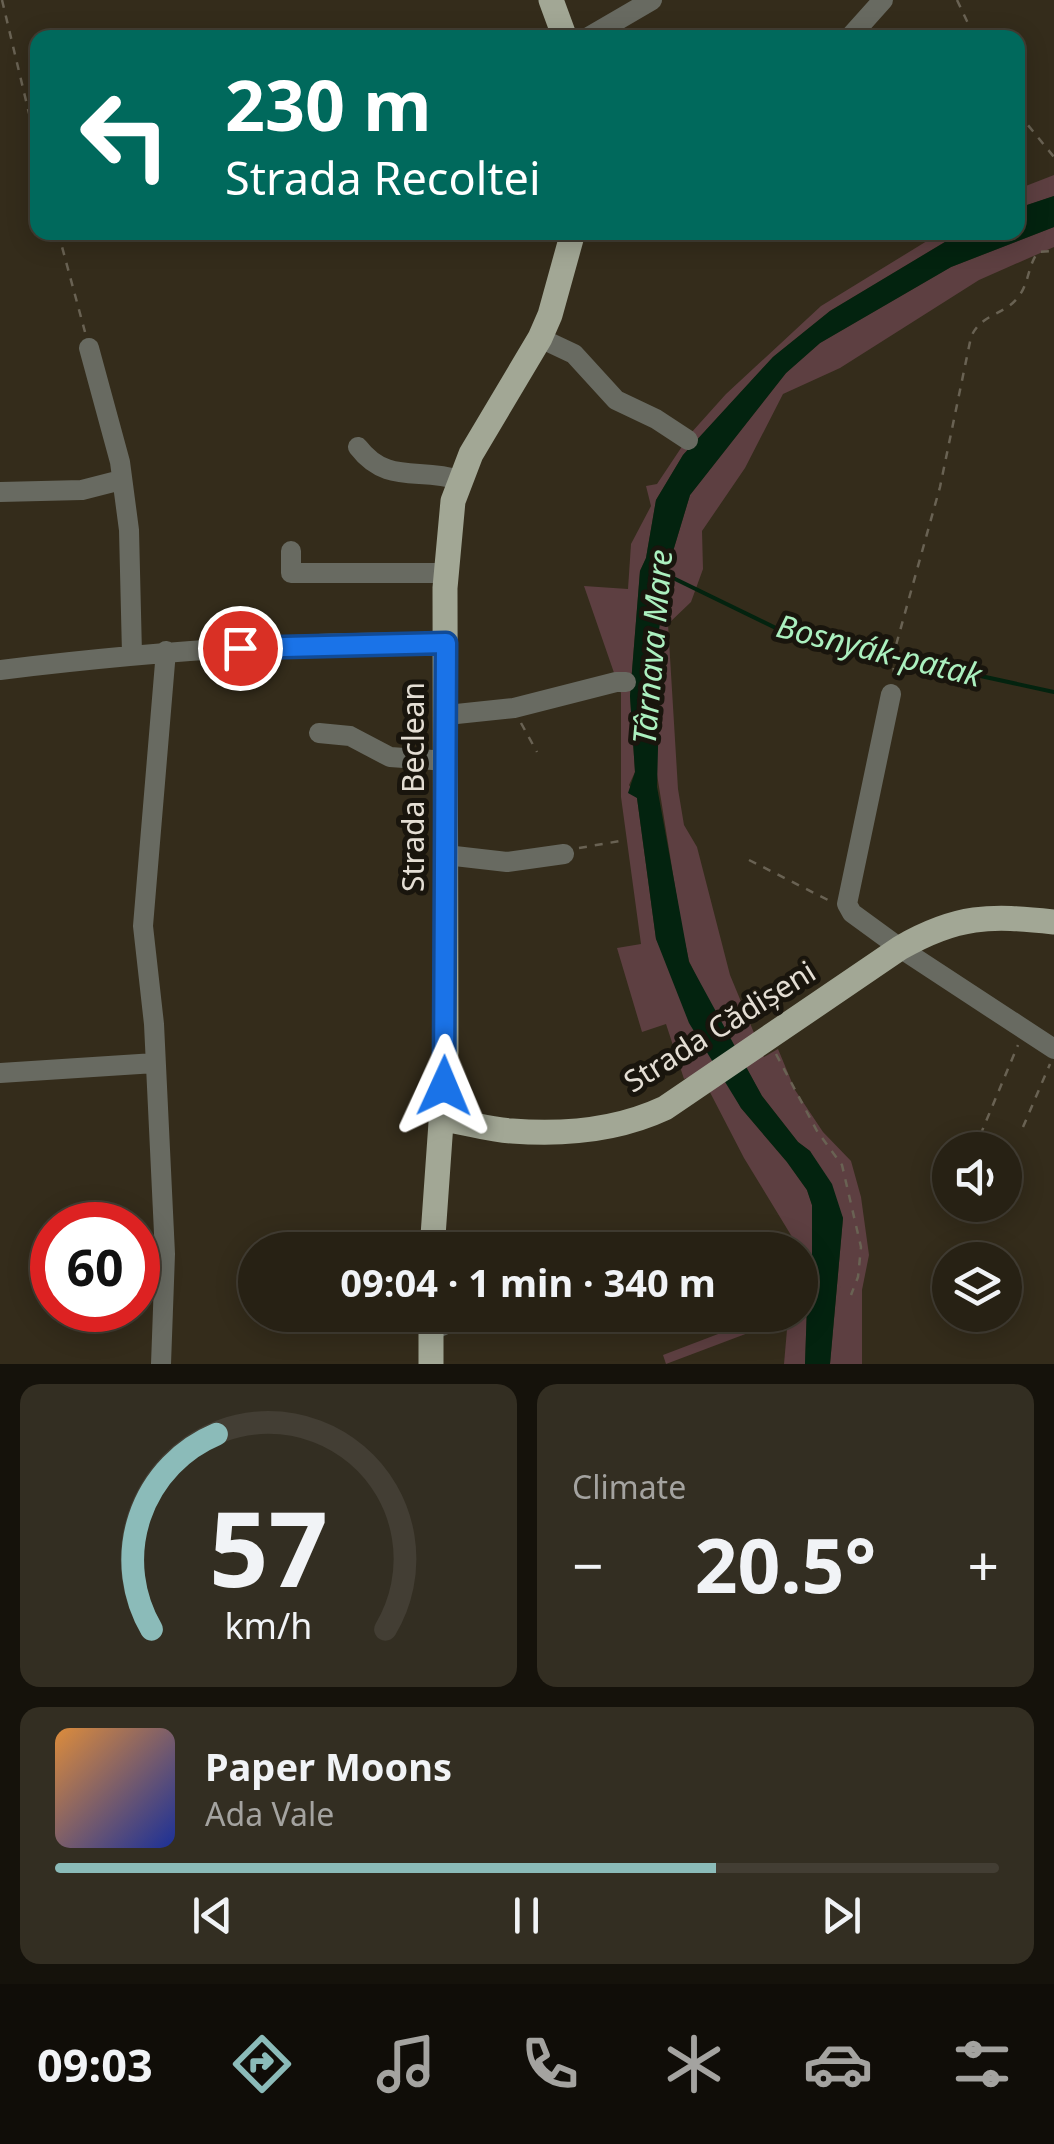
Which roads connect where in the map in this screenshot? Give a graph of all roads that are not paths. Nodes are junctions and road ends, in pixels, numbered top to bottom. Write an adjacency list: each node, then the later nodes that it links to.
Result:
1 (551, 0): 4 (main road)
2 (652, 0): 5 (street)
3 (883, 0): 6 (street)
4 (562, 30)
5 (601, 30)
6 (856, 30)
7 (571, 240): 8 (main road, Strada Beclean)
8 (540, 338): 10 (street); 13 (main road, Strada Beclean)
9 (89, 348): 12 (street)
10 (688, 440)
11 (358, 447): 13 (street)
12 (121, 480): 14 (street); 19 (street)
13 (459, 480): 16 (main road, Strada Beclean)
14 (0, 492)
15 (291, 551): 16 (street)
16 (446, 573): 17 (main road, Strada Beclean)
17 (446, 643): 18 (street); 23 (main road, Strada Beclean)
18 (166, 651): 19 (street); 31 (street)
19 (132, 654): 20 (street)
20 (0, 670)
21 (626, 682): 23 (street)
22 (891, 694): 29 (street)
23 (447, 715): 25 (main road, Strada Beclean)
24 (319, 733): 25 (street)
25 (447, 761): 27 (main road, Strada Beclean)
26 (564, 854): 27 (street)
27 (446, 855): 33 (main road, Strada Beclean)
28 (1054, 922): 29 (main road, Strada Cădișeni)
29 (900, 948): 30 (street); 33 (main road, Strada Cădișeni)
30 (1054, 1052)
31 (155, 1063): 32 (street); 36 (street)
32 (0, 1073)
33 (443, 1119): 34 (main road, Strada Beclean)
34 (434, 1232)
35 (431, 1332): 37 (main road)
36 (161, 1364)
37 (431, 1364)

